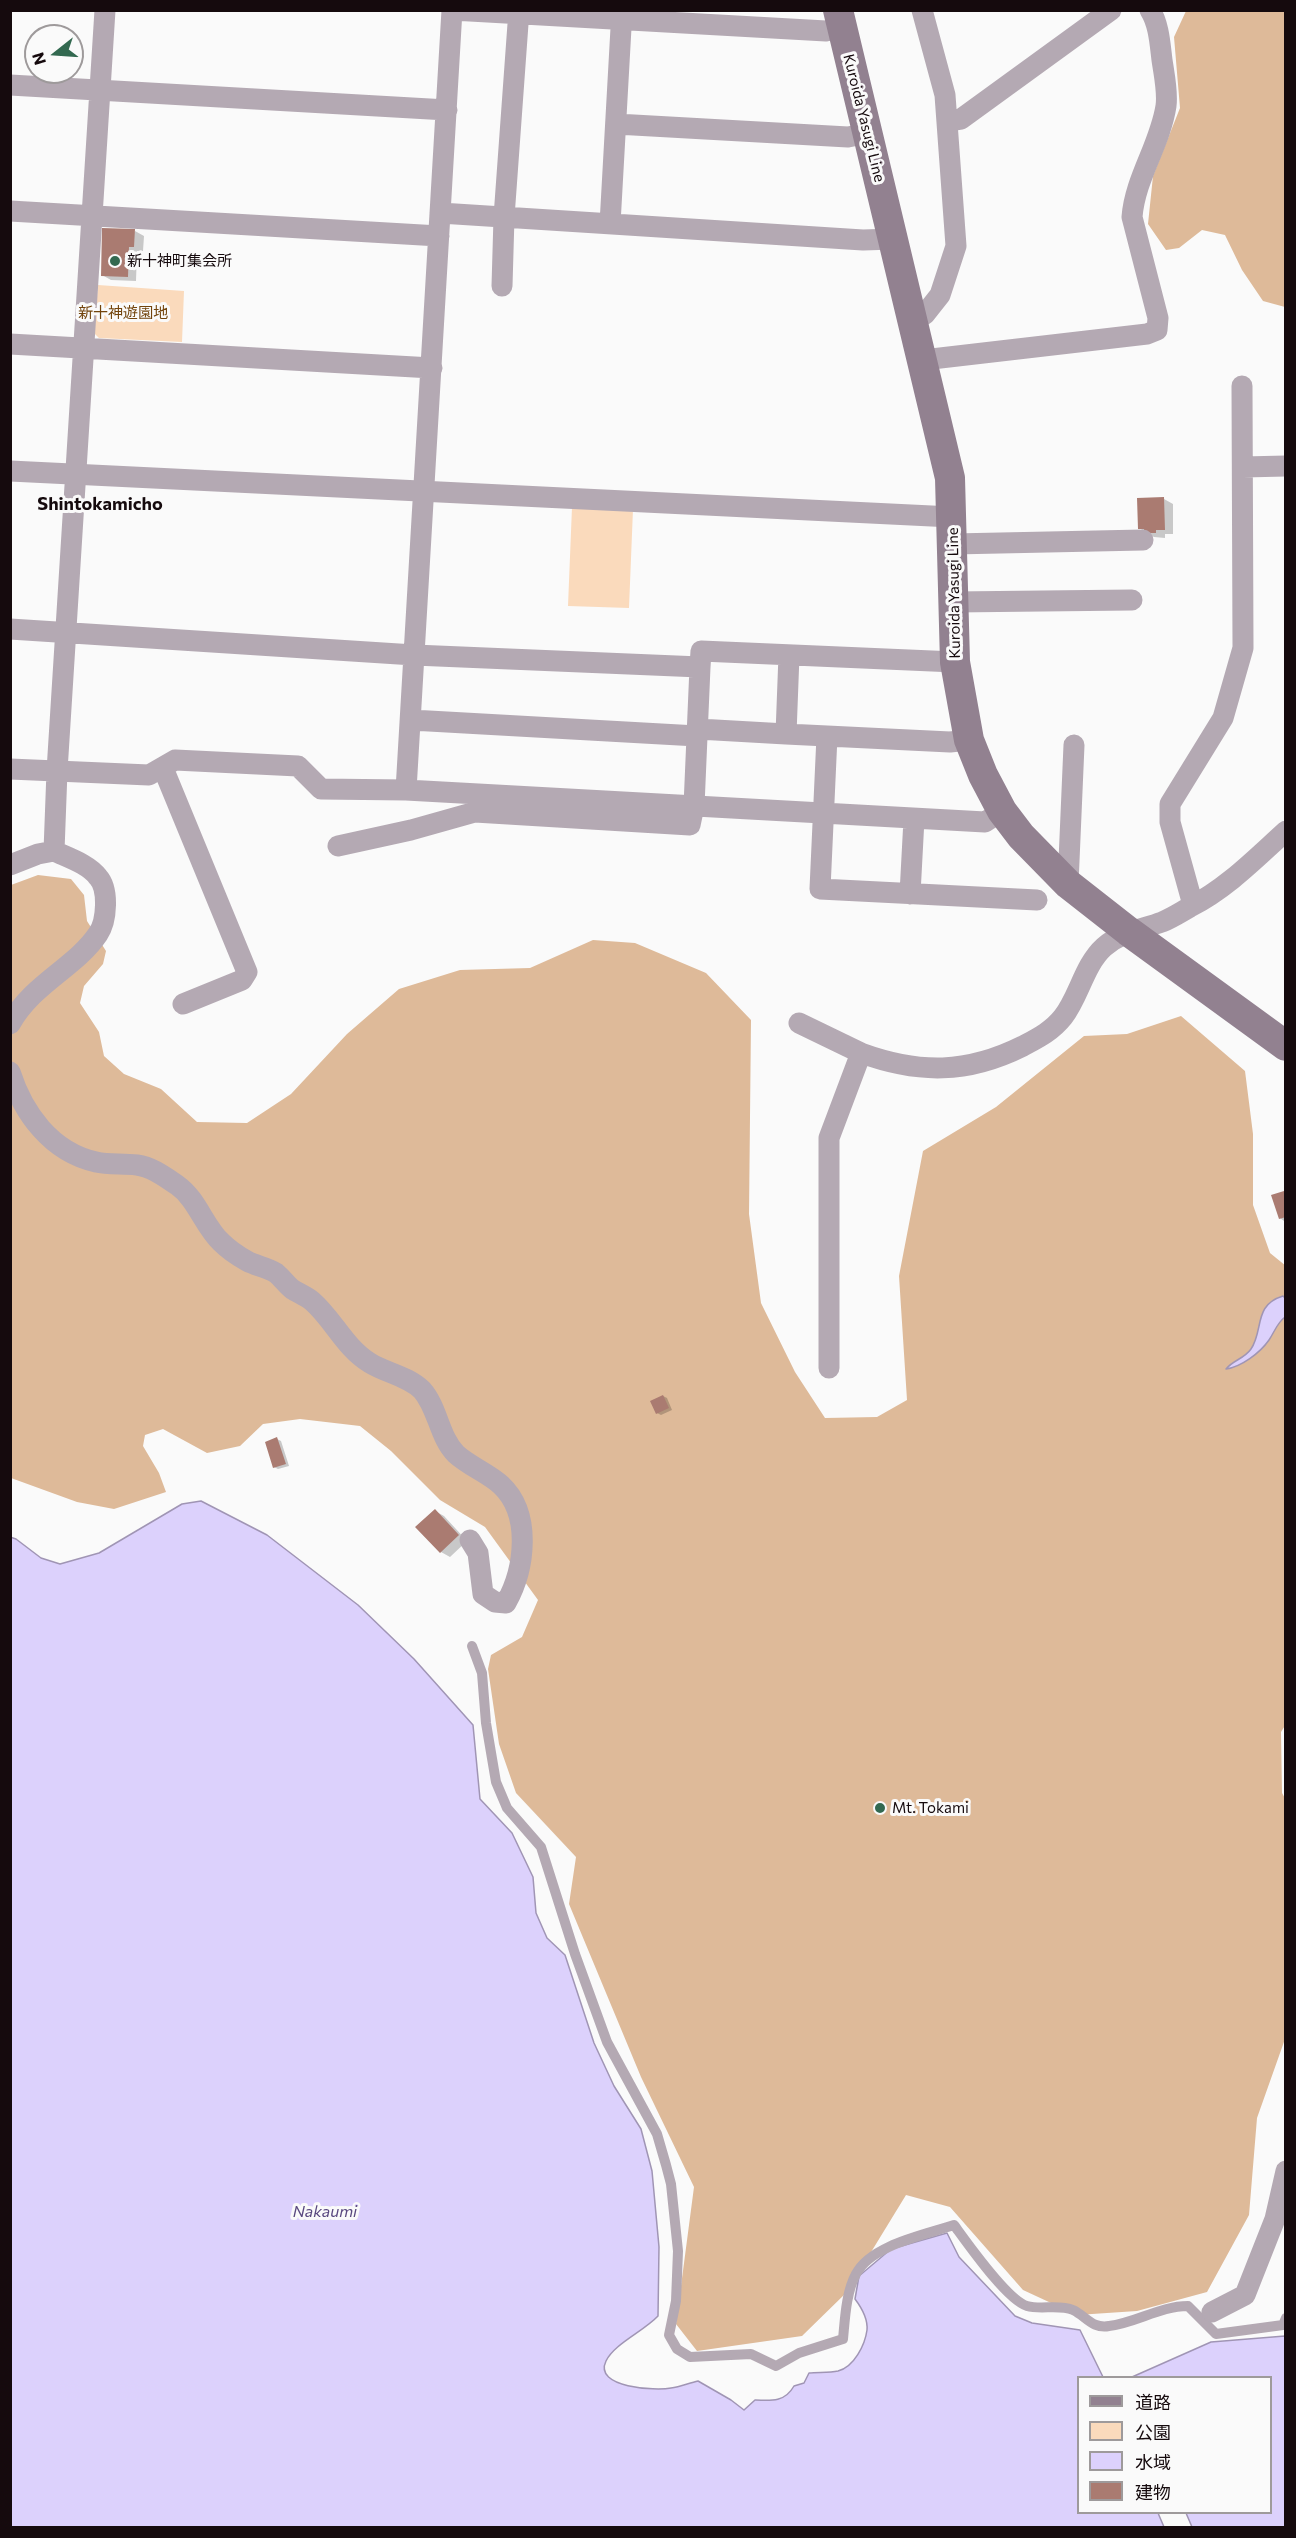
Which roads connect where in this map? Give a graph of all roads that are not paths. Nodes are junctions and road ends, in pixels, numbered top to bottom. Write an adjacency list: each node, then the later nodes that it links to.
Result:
1 (105, 10): 9 (street)
2 (921, 10): 11 (street)
3 (1111, 10): 11 (street)
4 (1150, 10): 25 (street)
5 (519, 12): 6 (street); 10 (street); 17 (street)
6 (621, 15): 7 (street); 12 (street)
7 (840, 19): 13 (main road, Kuroida Yasugi Line)
8 (10, 85): 9 (street)
9 (101, 90): 10 (street); 16 (street)
10 (447, 110): 15 (street)
11 (948, 121): 22 (street)
12 (616, 124): 13 (street); 18 (street)
13 (868, 133): 20 (main road, Kuroida Yasugi Line)
14 (10, 211): 16 (street)
15 (441, 213): 17 (street); 19 (street)
16 (93, 217): 19 (street); 24 (street)
17 (504, 217): 18 (street); 21 (street)
18 (610, 224): 20 (street)
19 (439, 236): 26 (street)
20 (894, 239): 22 (main road, Kuroida Yasugi Line)
21 (502, 286)
22 (913, 321): 25 (main road, Kuroida Yasugi Line)
23 (10, 344): 24 (street)
24 (85, 349): 26 (street); 31 (street)
25 (923, 360): 33 (main road, Kuroida Yasugi Line)
26 (432, 368): 32 (street)
27 (1242, 386): 29 (street)
28 (1286, 466): 29 (street)
29 (1243, 467): 64 (street)
30 (10, 471): 31 (street)
31 (78, 476): 32 (street); 38 (street)
32 (424, 493): 33 (street); 39 (street)
33 (953, 530): 34 (street); 36 (main road, Kuroida Yasugi Line)
34 (1143, 540)
35 (1132, 600): 36 (street)
36 (954, 602): 41 (main road, Kuroida Yasugi Line)
37 (10, 629): 38 (street)
38 (67, 632): 39 (street); 51 (street)
39 (414, 655): 42 (street); 43 (street)
40 (789, 655): 41 (street); 42 (street); 45 (street)
41 (955, 662): 47 (main road, Kuroida Yasugi Line)
42 (700, 667): 44 (street)
43 (411, 720): 44 (street); 52 (street)
44 (697, 733): 45 (street); 53 (street)
45 (786, 734): 46 (street)
46 (827, 736): 47 (street); 55 (street)
47 (969, 740): 54 (main road, Kuroida Yasugi Line)
48 (1074, 745): 61 (street)
49 (163, 768): 51 (street); 52 (street); 66 (street)
50 (10, 769): 51 (street)
51 (57, 771): 59 (street)
52 (406, 790): 53 (street)
53 (694, 806): 55 (street); 58 (street)
54 (1002, 811): 56 (street); 61 (main road, Kuroida Yasugi Line)
55 (822, 814): 56 (street); 62 (street)
56 (914, 819): 62 (street)
57 (1286, 831): 64 (street)
58 (338, 846)
59 (54, 850): 60 (street); 68 (street)
60 (10, 865)
61 (1068, 884): 65 (main road, Kuroida Yasugi Line)
62 (910, 894): 63 (street)
63 (1037, 900)
64 (1193, 906): 65 (street)
65 (1128, 932): 69 (main road, Kuroida Yasugi Line); 70 (street)
66 (183, 1004)
67 (799, 1023): 70 (street)
68 (10, 1024)
69 (1286, 1046)
70 (861, 1053): 72 (street)
71 (10, 1072): 73 (street)
72 (829, 1368)
73 (470, 1540)
74 (472, 1646): 77 (lane)
75 (1286, 2171): 76 (street)
76 (1212, 2312)
77 (1286, 2318)

